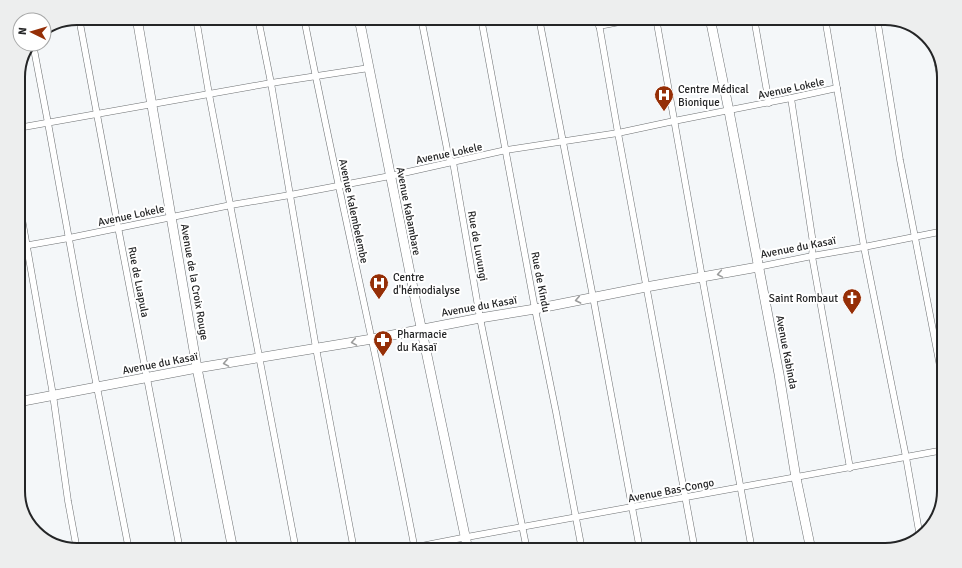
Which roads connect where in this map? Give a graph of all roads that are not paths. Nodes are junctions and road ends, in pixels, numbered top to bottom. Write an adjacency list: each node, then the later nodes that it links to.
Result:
1 (80, 25): 27 (street, Rue de Luapula)
2 (138, 25): 25 (street, Avenue de la Croix Rouge)
3 (197, 25): 22 (street)
4 (259, 25): 20 (street)
5 (305, 25): 19 (street, Avenue Kalembelembe)
6 (360, 25): 18 (street, Avenue Kabambare)
7 (422, 25): 34 (street, Rue de Luvungi)
8 (482, 25): 33 (street, Rue de Kindu)
9 (540, 25): 32 (street)
10 (604, 25): 16 (street)
11 (657, 25): 28 (street)
12 (711, 25): 26 (street, Avenue Kabinda)
13 (755, 25): 24 (street)
14 (826, 25): 21 (street)
15 (878, 25): 42 (street)
16 (599, 26): 31 (street)
17 (35, 52): 29 (street)
18 (369, 68): 19 (street); 35 (street, Avenue Kabambare)
19 (316, 76): 20 (street); 36 (street, Avenue Kalembelembe)
20 (271, 83): 22 (street); 37 (street)
21 (837, 88): 23 (street, Avenue Lokele); 46 (street)
22 (210, 94): 25 (street); 38 (street)
23 (791, 98): 24 (street, Avenue Lokele); 47 (street)
24 (769, 103): 26 (street, Avenue Lokele)
25 (152, 104): 27 (street); 39 (street, Avenue de la Croix Rouge)
26 (729, 111): 28 (street, Avenue Lokele); 48 (street, Avenue Kabinda)
27 (96, 114): 29 (street); 40 (street, Rue de Luapula)
28 (674, 121): 31 (street, Avenue Lokele); 49 (street)
29 (48, 123): 30 (street); 43 (street)
30 (25, 127)
31 (618, 133): 32 (street, Avenue Lokele); 50 (street)
32 (563, 142): 33 (street, Avenue Lokele); 51 (street)
33 (506, 150): 34 (street, Avenue Lokele); 52 (street, Rue de Kindu)
34 (453, 162): 35 (street, Avenue Lokele); 53 (street, Rue de Luvungi)
35 (390, 176): 36 (street, Avenue Lokele); 54 (street, Avenue Kabambare)
36 (338, 186): 37 (street, Avenue Lokele); 55 (street, Avenue Kalembelembe)
37 (290, 195): 38 (street, Avenue Lokele); 56 (street)
38 (231, 205): 39 (street, Avenue Lokele); 58 (street)
39 (171, 217): 40 (street, Avenue Lokele); 59 (street, Avenue de la Croix Rouge)
40 (118, 227): 43 (street, Avenue Lokele); 60 (street, Rue de Luapula)
41 (937, 232): 42 (street, Avenue du Kasaï)
42 (915, 236): 46 (street, Avenue du Kasaï); 57 (street)
43 (69, 238): 45 (street, Avenue Lokele); 61 (street)
44 (25, 239): 45 (street)
45 (26, 245): 62 (street)
46 (864, 247): 47 (street, Avenue du Kasaï); 65 (street)
47 (812, 256): 48 (street, Avenue du Kasaï); 66 (street)
48 (758, 267): 49 (street, Avenue du Kasaï, one-way to 49); 67 (street, Avenue Kabinda)
49 (702, 277): 50 (street, Avenue du Kasaï); 68 (street)
50 (646, 287): 51 (street, Avenue du Kasaï); 69 (street)
51 (593, 297): 52 (street, Avenue du Kasaï, one-way to 52); 70 (street)
52 (535, 309): 53 (street, Avenue du Kasaï); 71 (street, Rue de Kindu)
53 (480, 318): 54 (street, Avenue du Kasaï); 72 (street, Rue de Luvungi)
54 (421, 329): 55 (street, Avenue du Kasaï); 74 (street, Avenue Kabambare)
55 (372, 339): 56 (street, Avenue du Kasaï, one-way to 56); 81 (street, Avenue Kalembelembe)
56 (316, 348): 58 (street, Avenue du Kasaï); 80 (street)
57 (937, 351)
58 (260, 357): 59 (street, Avenue du Kasaï, one-way to 59); 79 (street)
59 (197, 368): 60 (street, Avenue du Kasaï); 78 (street, Avenue de la Croix Rouge)
60 (147, 377): 61 (street, Avenue du Kasaï); 77 (street, Rue de Luapula)
61 (97, 387): 62 (street, Avenue du Kasaï); 76 (street)
62 (53, 395): 63 (street, Avenue du Kasaï); 75 (street)
63 (25, 401)
64 (937, 451): 65 (street, Avenue Bas-Congo)
65 (906, 457): 66 (street, Avenue Bas-Congo); 73 (street)
66 (850, 468): 67 (street, Avenue Bas-Congo)
67 (796, 478): 68 (street, Avenue Bas-Congo); 89 (street, Avenue Kabinda)
68 (740, 487): 69 (street, Avenue Bas-Congo); 88 (street)
69 (685, 498): 70 (street, Avenue Bas-Congo); 87 (street)
70 (632, 508): 71 (street, Avenue Bas-Congo); 86 (street)
71 (576, 518): 72 (street, Avenue Bas-Congo); 85 (street, Rue de Kindu)
72 (522, 528): 74 (street, Avenue Bas-Congo); 84 (street, Rue de Luvungi)
73 (919, 531)
74 (465, 537): 82 (street, Avenue Bas-Congo); 83 (street, Avenue Kabambare)
75 (76, 543)
76 (128, 543)
77 (179, 543)
78 (232, 543)
79 (295, 543)
80 (353, 543)
81 (414, 543)
82 (440, 543)
83 (466, 543)
84 (525, 543)
85 (581, 543)
86 (639, 543)
87 (694, 543)
88 (751, 543)
89 (810, 543)

